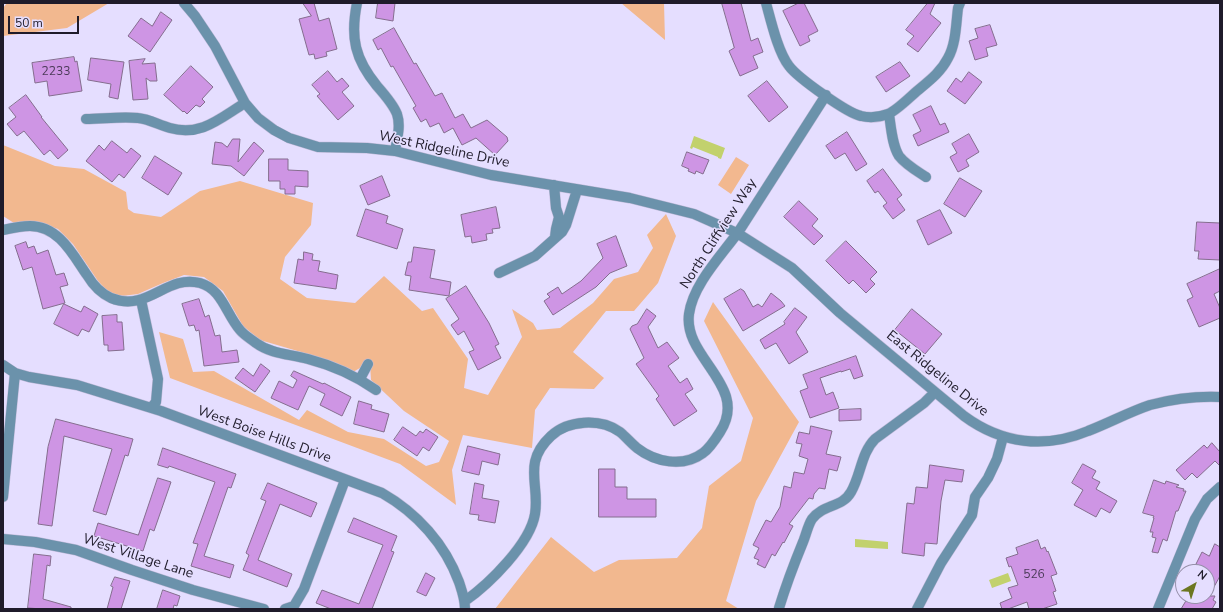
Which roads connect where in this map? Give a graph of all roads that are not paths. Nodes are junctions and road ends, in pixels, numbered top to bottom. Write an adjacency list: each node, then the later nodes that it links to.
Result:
1 (184, 3): 6 (street, West Ridgeline Drive)
2 (357, 3): 9 (street)
3 (766, 3): 5 (street)
4 (960, 3): 7 (street)
5 (826, 95): 7 (street); 16 (street, North Cliffview Way)
6 (245, 103): 8 (street); 9 (street, West Ridgeline Drive)
7 (889, 114): 10 (street)
8 (86, 119)
9 (396, 151): 11 (street, West Ridgeline Drive)
10 (926, 177)
11 (554, 185): 12 (street, West Ridgeline Drive); 13 (street)
12 (576, 190): 14 (street); 16 (street, West Ridgeline Drive)
13 (558, 212): 14 (street); 17 (street)
14 (569, 214): 17 (street)
15 (3, 230): 19 (street)
16 (737, 232): 25 (street, East Ridgeline Drive); 33 (street, North Cliffview Way)
17 (555, 237): 18 (street)
18 (499, 273)
19 (141, 300): 23 (street); 27 (street)
20 (368, 364): 23 (street)
21 (3, 365): 22 (street, West Boise Hills Drive)
22 (15, 373): 27 (street, West Boise Hills Drive); 31 (street)
23 (360, 379): 24 (street)
24 (376, 390)
25 (935, 392): 28 (street, East Ridgeline Drive); 34 (street)
26 (1220, 397): 28 (street, East Ridgeline Drive)
27 (151, 408): 29 (street, West Boise Hills Drive)
28 (1002, 437): 37 (street)
29 (345, 480): 33 (street, West Boise Hills Drive); 36 (street)
30 (1220, 487): 38 (street)
31 (3, 497)
32 (3, 539): 35 (street, West Village Lane)
33 (465, 605)
34 (779, 608)
35 (264, 609)
36 (285, 609)
37 (917, 609)
38 (1158, 609)

